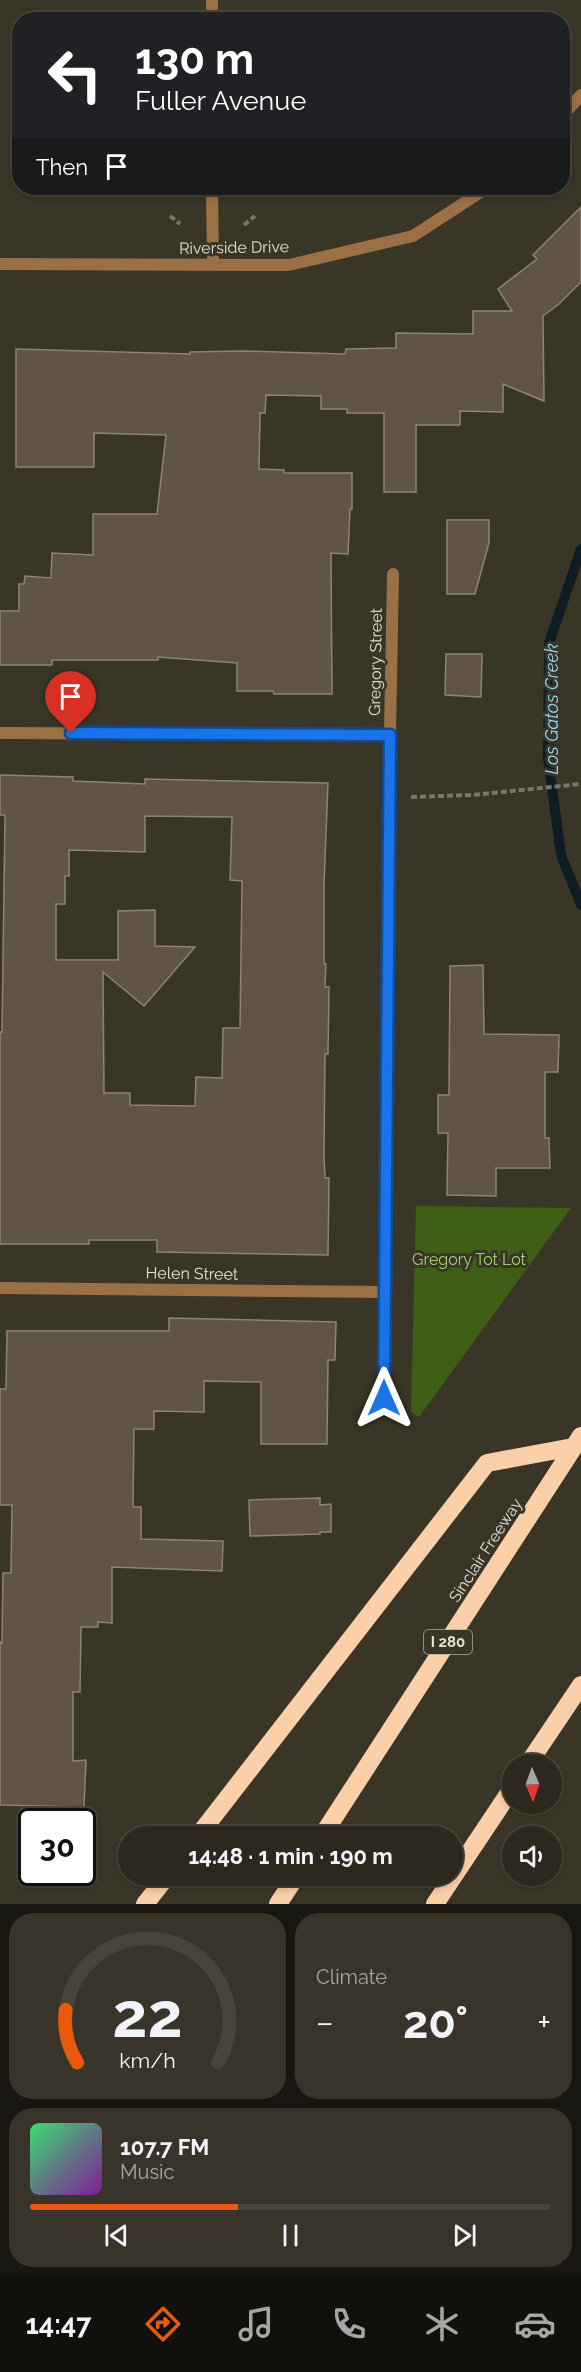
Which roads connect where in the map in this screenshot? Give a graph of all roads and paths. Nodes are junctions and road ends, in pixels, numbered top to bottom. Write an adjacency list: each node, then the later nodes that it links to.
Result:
1 (581, 95): 2 (street)
2 (570, 107)
3 (212, 195): 10 (street)
4 (476, 195): 10 (street, Riverside Drive)
5 (170, 216): 7 (path)
6 (255, 216): 8 (path)
7 (180, 224)
8 (244, 225)
9 (0, 264): 10 (street, Riverside Drive)
10 (213, 265)
11 (393, 574): 13 (street, Gregory Street)
12 (0, 733): 13 (street)
13 (390, 735): 17 (street, Gregory Street)
14 (581, 784): 15 (path)
15 (425, 798)
16 (0, 1288): 17 (street, Helen Street)
17 (384, 1292): 18 (street, Gregory Street)
18 (384, 1398)
19 (577, 1442): 23 (highway); 24 (highway, Sinclair Freeway / I 280)
20 (581, 1685): 21 (highway)
21 (535, 1754)
22 (502, 1804): 29 (highway)
23 (206, 1826)
24 (328, 1826)
25 (159, 1886): 27 (highway)
26 (290, 1886): 28 (highway)
27 (145, 1904)
28 (278, 1904)
29 (435, 1904)

